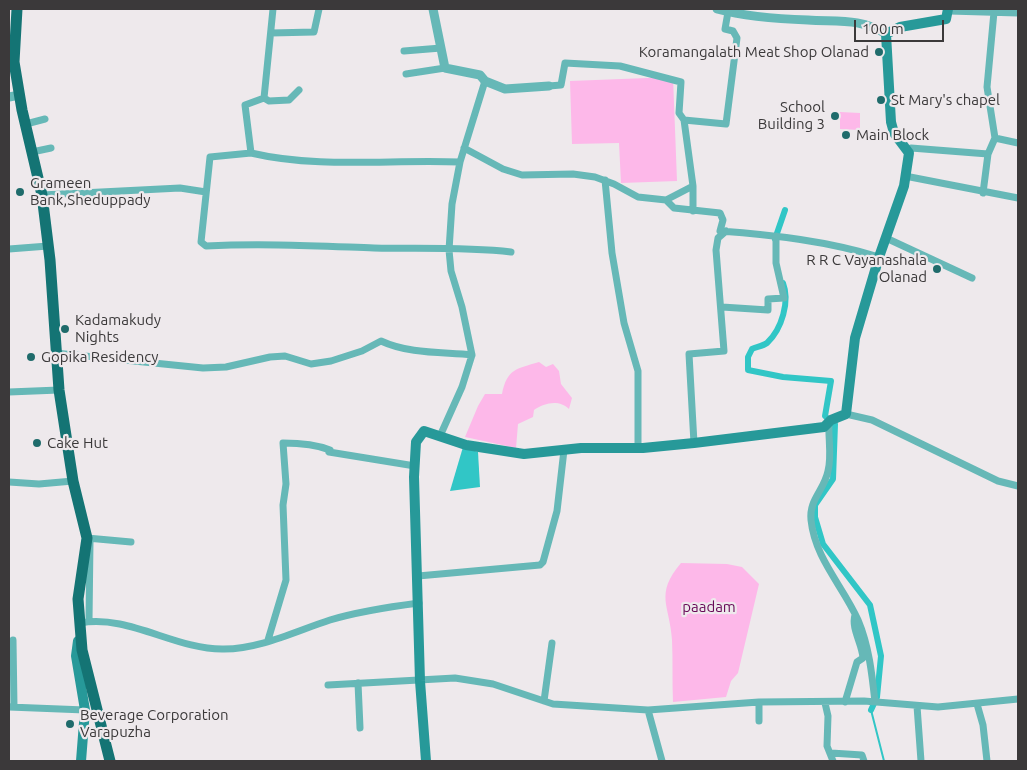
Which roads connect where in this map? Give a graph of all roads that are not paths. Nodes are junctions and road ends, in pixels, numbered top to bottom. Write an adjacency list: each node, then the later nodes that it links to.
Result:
1 (17, 9): 19 (highway)
2 (273, 9): 10 (street)
3 (319, 9): 10 (street)
4 (433, 9): 12 (street)
5 (717, 9): 7 (street)
6 (948, 10): 8 (street); 11 (main road)
7 (728, 12): 11 (street); 22 (street)
8 (994, 12): 9 (street); 24 (street)
9 (1018, 13)
10 (271, 33): 20 (street)
11 (886, 34): 29 (main road)
12 (441, 48): 13 (street); 14 (street)
13 (404, 51)
14 (445, 68): 15 (street); 16 (street)
15 (406, 74)
16 (485, 81): 17 (street); 27 (street)
17 (549, 86): 22 (street)
18 (299, 90): 20 (street)
19 (14, 96): 23 (highway)
20 (264, 98): 30 (street)
21 (45, 119): 23 (street)
22 (684, 120): 35 (street)
23 (26, 124): 28 (highway)
24 (995, 138): 25 (street); 31 (street)
25 (1018, 143)
26 (51, 148): 28 (street)
27 (464, 148): 32 (street); 34 (street)
28 (32, 152): 38 (highway)
29 (909, 152): 31 (street); 33 (main road)
30 (251, 153): 32 (street); 36 (street)
31 (988, 154): 37 (street)
32 (460, 162): 47 (street)
33 (904, 176): 37 (street); 44 (main road)
34 (604, 180): 40 (street); 60 (street)
35 (693, 186): 40 (street); 41 (street)
36 (206, 192): 38 (street); 47 (street)
37 (984, 193): 39 (street)
38 (42, 195): 45 (highway)
39 (1018, 198)
40 (666, 200): 41 (street)
41 (693, 211): 42 (street)
42 (726, 231): 43 (street); 51 (street)
43 (776, 236): 49 (street); 51 (street)
44 (886, 238): 49 (main road); 50 (street)
45 (48, 246): 46 (street); 52 (highway)
46 (9, 249)
47 (449, 250): 48 (street); 53 (street)
48 (511, 252)
49 (879, 257): 56 (main road)
50 (972, 278)
51 (722, 309): 59 (street)
52 (55, 353): 53 (street); 54 (highway)
53 (472, 355): 58 (street)
54 (58, 390): 55 (street); 63 (highway)
55 (9, 392)
56 (846, 414): 57 (main road); 65 (street)
57 (830, 420): 59 (main road); 70 (street)
58 (440, 436): 61 (main road); 62 (main road)
59 (694, 443): 60 (main road)
60 (638, 448): 61 (main road)
61 (564, 450): 68 (street)
62 (414, 466): 68 (main road); 73 (street)
63 (73, 481): 64 (street); 66 (highway)
64 (9, 482)
65 (1018, 486)
66 (87, 538): 67 (street); 71 (highway)
67 (131, 542)
68 (418, 576): 69 (main road)
69 (419, 603): 73 (street); 75 (main road)
70 (856, 615): 81 (street); 82 (street)
71 (85, 622): 73 (street); 87 (main road); 93 (highway)
72 (13, 640): 86 (street)
73 (268, 640)
74 (552, 642): 79 (street)
75 (420, 681): 76 (street); 79 (street); 94 (main road)
76 (358, 684): 77 (street); 90 (street)
77 (328, 685)
78 (1018, 699): 84 (street)
79 (544, 702): 88 (street)
80 (759, 702): 83 (street); 88 (street); 89 (street)
81 (846, 702): 82 (street); 83 (street)
82 (875, 702): 85 (street)
83 (826, 703): 91 (street)
84 (977, 704): 85 (street); 99 (street)
85 (917, 706): 98 (street)
86 (11, 707): 87 (street)
87 (85, 710): 92 (main road)
88 (648, 710): 95 (street)
89 (759, 720)
90 (360, 728)
91 (831, 753): 96 (street); 97 (street)
92 (81, 761)
93 (110, 761)
94 (426, 761)
95 (662, 761)
96 (833, 761)
97 (864, 761)
98 (921, 761)
99 (987, 761)

